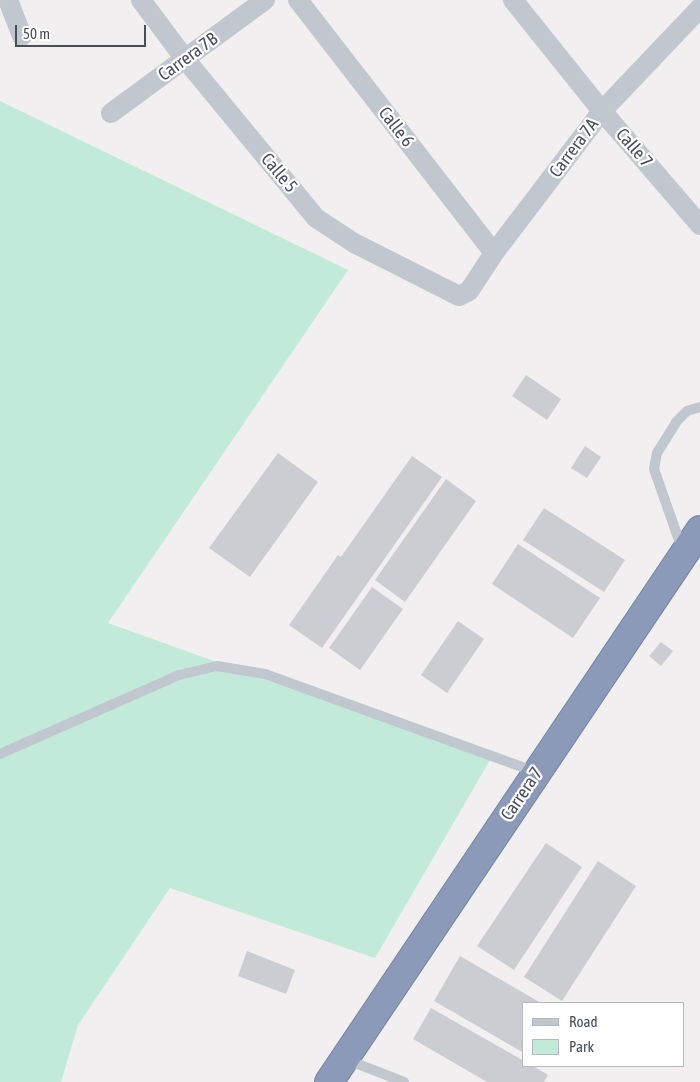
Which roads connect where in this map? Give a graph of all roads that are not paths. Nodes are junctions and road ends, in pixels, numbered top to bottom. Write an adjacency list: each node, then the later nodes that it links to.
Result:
1 (8, 0): 7 (street)
2 (141, 0): 8 (street, Calle 5)
3 (265, 0): 8 (street, Carrera 7B)
4 (298, 0): 12 (street, Calle 6)
5 (513, 0): 9 (street, Calle 7)
6 (700, 8): 9 (street, Carrera 7A)
7 (22, 36)
8 (184, 59): 10 (street, Carrera 7B); 13 (street, Calle 5)
9 (602, 111): 11 (street, Calle 7); 12 (street, Carrera 7A)
10 (111, 113)
11 (700, 225)
12 (494, 253): 13 (street, Carrera 7A)
13 (459, 296)
14 (700, 407): 16 (lane)
15 (700, 530): 16 (highway, Carrera 7)
16 (684, 554): 18 (highway, Carrera 7)
17 (0, 754): 18 (lane)
18 (537, 772): 19 (highway, Carrera 7)
19 (344, 1059): 20 (highway, Carrera 7); 21 (lane)
20 (329, 1082)
21 (404, 1082)

